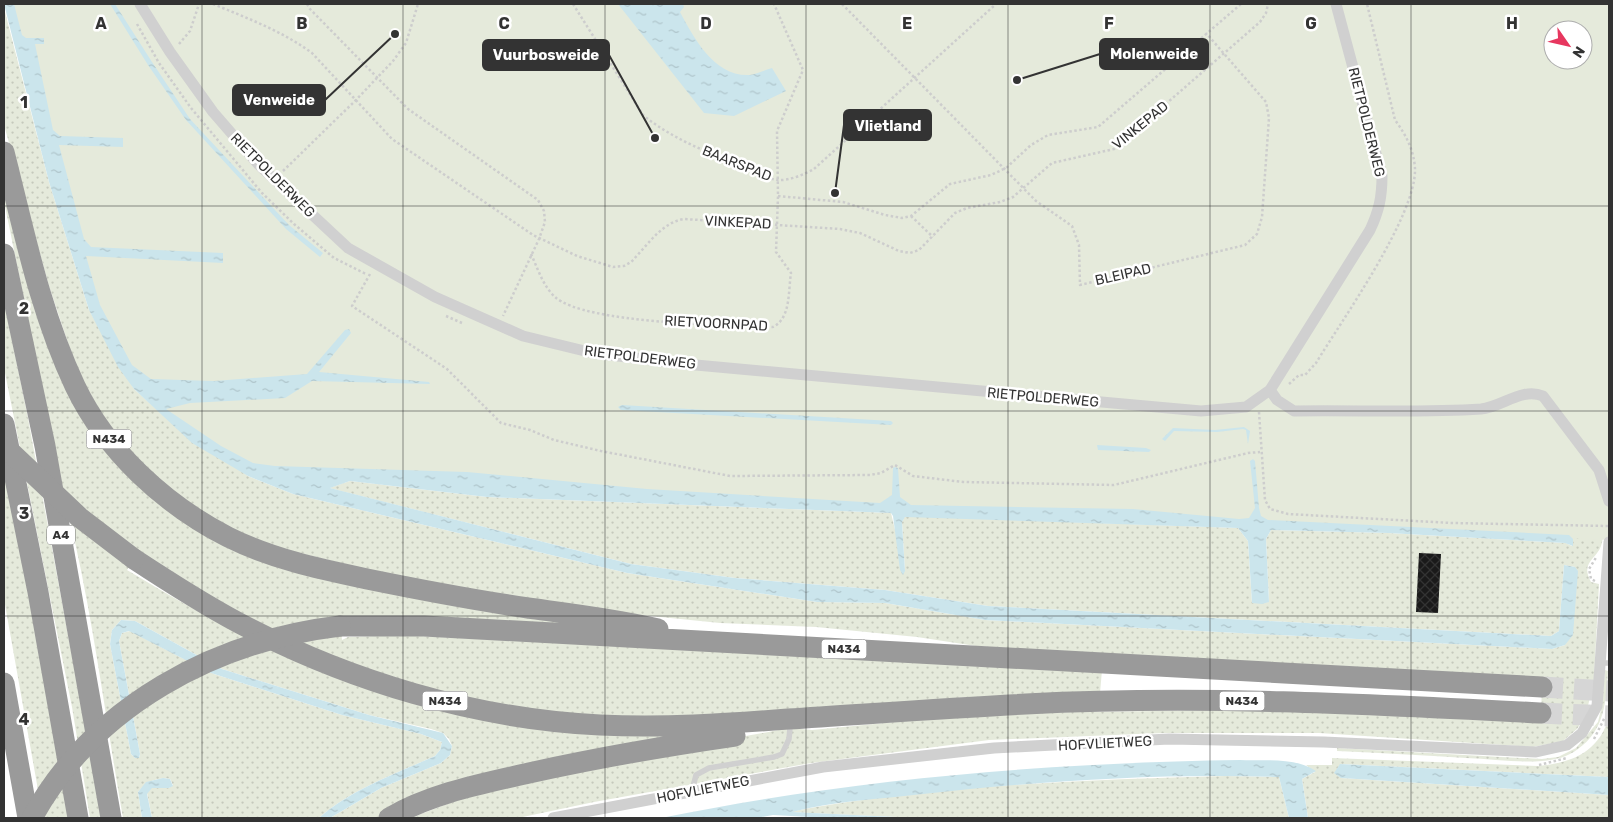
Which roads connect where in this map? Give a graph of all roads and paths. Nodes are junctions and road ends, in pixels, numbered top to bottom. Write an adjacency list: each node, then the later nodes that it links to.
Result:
1 (140, 4): 14 (street, RIETPOLDERWEG)
2 (200, 4): 14 (path)
3 (213, 4): 18 (path, VINKEPAD)
4 (307, 4): 17 (path)
5 (418, 4): 17 (path)
6 (573, 4): 22 (path, BAARSPAD)
7 (774, 4): 22 (path, RIETVOORNPAD)
8 (842, 4): 16 (path, BLEIPAD)
9 (996, 4): 16 (path, BAARSPAD)
10 (1241, 4): 13 (path)
11 (1268, 4): 15 (path, VINKEPAD)
12 (1336, 4): 33 (street, RIETPOLDERWEG)
13 (1206, 33): 15 (path, BLEIPAD); 20 (path)
14 (170, 52): 21 (street, RIETPOLDERWEG)
15 (1225, 53): 23 (path, VINKEPAD); 23 (path, BLEIPAD)
16 (914, 77): 20 (path, BLEIPAD); 22 (path, BAARSPAD)
17 (378, 78): 18 (path); 28 (path)
18 (356, 100): 21 (path); 28 (path, VINKEPAD)
19 (4, 152): 41 (highway, N434)
20 (1006, 168): 23 (path, BLEIPAD); 25 (path)
21 (274, 179): 31 (street, RIETPOLDERWEG)
22 (778, 180): 24 (path, RIETVOORNPAD)
23 (1025, 187): 27 (path, VINKEPAD)
24 (778, 196): 25 (path); 26 (path, RIETVOORNPAD)
25 (911, 216): 27 (path)
26 (776, 224): 27 (path, VINKEPAD); 28 (path, VINKEPAD); 30 (path, RIETVOORNPAD)
27 (933, 237)
28 (539, 239): 30 (path)
29 (4, 254): 56 (highway, A4)
30 (532, 254): 32 (path)
31 (370, 262): 32 (street, RIETPOLDERWEG); 37 (path)
32 (498, 325): 34 (street, RIETPOLDERWEG)
33 (1270, 390): 34 (street, RIETPOLDERWEG); 38 (street)
34 (1257, 401): 37 (path)
35 (4, 424): 55 (highway, A4)
36 (4, 446): 45 (highway, N434, bridge)
37 (1260, 452): 39 (path)
38 (1609, 501)
39 (1609, 526)
40 (1609, 542): 42 (street, HOFVLIETWEG)
41 (717, 642): 44 (highway, N434); 54 (highway, N434, bridge)
42 (1605, 663): 52 (street, HOFVLIETWEG)
43 (4, 683): 53 (highway)
44 (1542, 687)
45 (896, 713): 46 (highway, N434); 48 (highway, N434)
46 (1541, 713)
47 (1606, 714): 49 (path)
48 (790, 728): 52 (lane); 57 (highway, N434)
49 (1588, 744)
50 (1568, 758): 51 (path)
51 (1537, 765)
52 (692, 791): 58 (street, HOFVLIETWEG)
53 (28, 818)
54 (32, 818)
55 (78, 818)
56 (111, 818)
57 (389, 818)
58 (553, 818)

